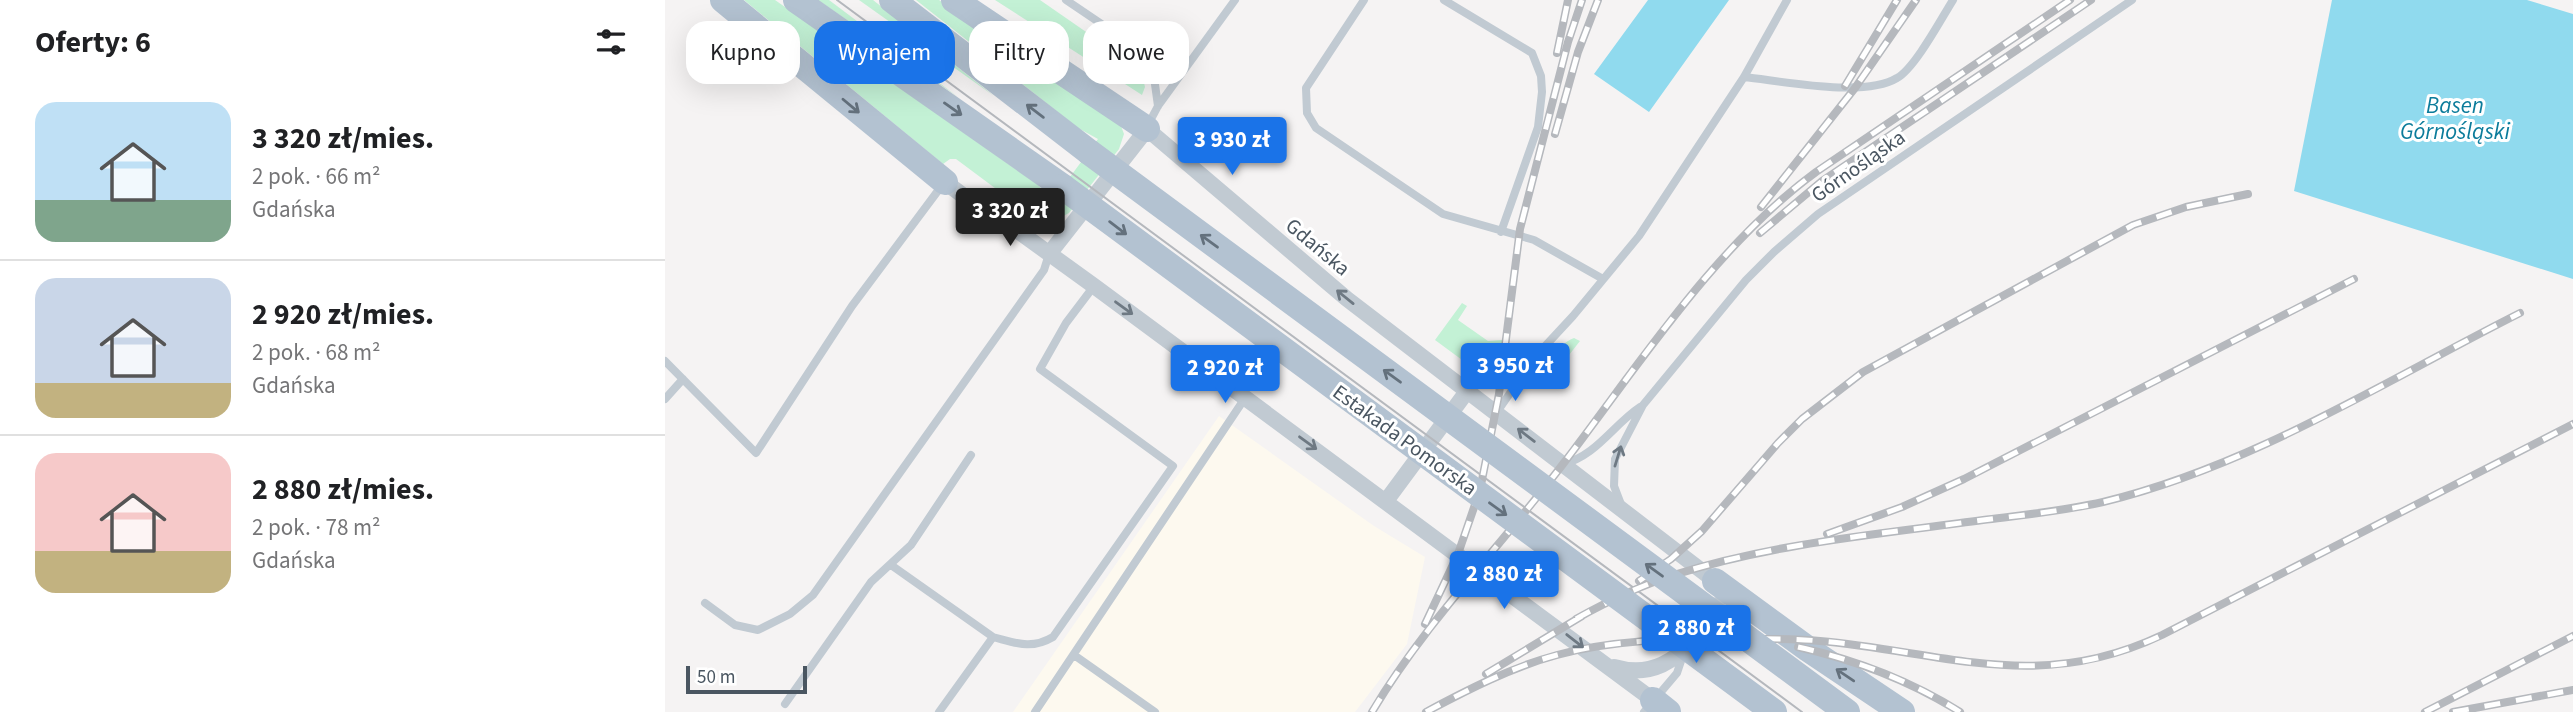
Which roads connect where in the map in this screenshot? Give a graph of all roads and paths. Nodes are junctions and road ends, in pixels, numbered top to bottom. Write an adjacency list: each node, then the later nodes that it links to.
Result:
1 (723, 0): 14 (main road, one-way to 14)
2 (796, 0): 42 (main road, Estakada Pomorska, one-way to 42, bridge)
3 (892, 0): 43 (main road, Estakada Pomorska, one-way to 3, bridge)
4 (954, 0): 13 (main road)
5 (1066, 0): 13 (lane)
6 (1235, 0): 13 (lane)
7 (1364, 0): 15 (lane)
8 (1444, 0): 15 (lane)
9 (1787, 0): 12 (lane)
10 (1953, 0): 12 (lane)
11 (2132, 0): 24 (lane, Górnośląska)
12 (1744, 77): 17 (lane)
13 (1152, 117): 16 (street); 21 (street, Gdańska, one-way to 13)
14 (945, 182): 16 (street); 20 (lane)
15 (1501, 232): 17 (lane)
16 (1049, 254): 18 (street); 32 (lane)
17 (1603, 279): 25 (lane)
18 (1094, 286): 22 (street, one-way to 22); 33 (lane)
19 (665, 361): 20 (lane)
20 (683, 379): 23 (lane)
21 (1468, 390): 25 (street, Gdańska); 28 (street)
22 (1245, 398): 28 (street, one-way to 28); 35 (lane)
23 (665, 399)
24 (1643, 405): 27 (lane, Górnośląska); 29 (lane, Górnośląska, one-way to 24)
25 (1497, 412): 27 (street, Gdańska, one-way to 25)
26 (971, 455): 30 (lane)
27 (1563, 464): 29 (street, Gdańska)
28 (1386, 501): 36 (street, one-way to 36)
29 (1623, 509): 31 (street, Gdańska)
30 (891, 565): 33 (lane); 37 (lane)
31 (1717, 582): 34 (street); 44 (main road, one-way to 31)
32 (705, 603)
33 (993, 637): 39 (lane)
34 (1685, 650): 36 (street); 38 (lane)
35 (1074, 655): 40 (lane); 41 (lane)
36 (1608, 666): 38 (street)
37 (785, 704)
38 (1655, 708)
39 (939, 712)
40 (1035, 712)
41 (1155, 712)
42 (1774, 712)
43 (1847, 712)
44 (1902, 712)

